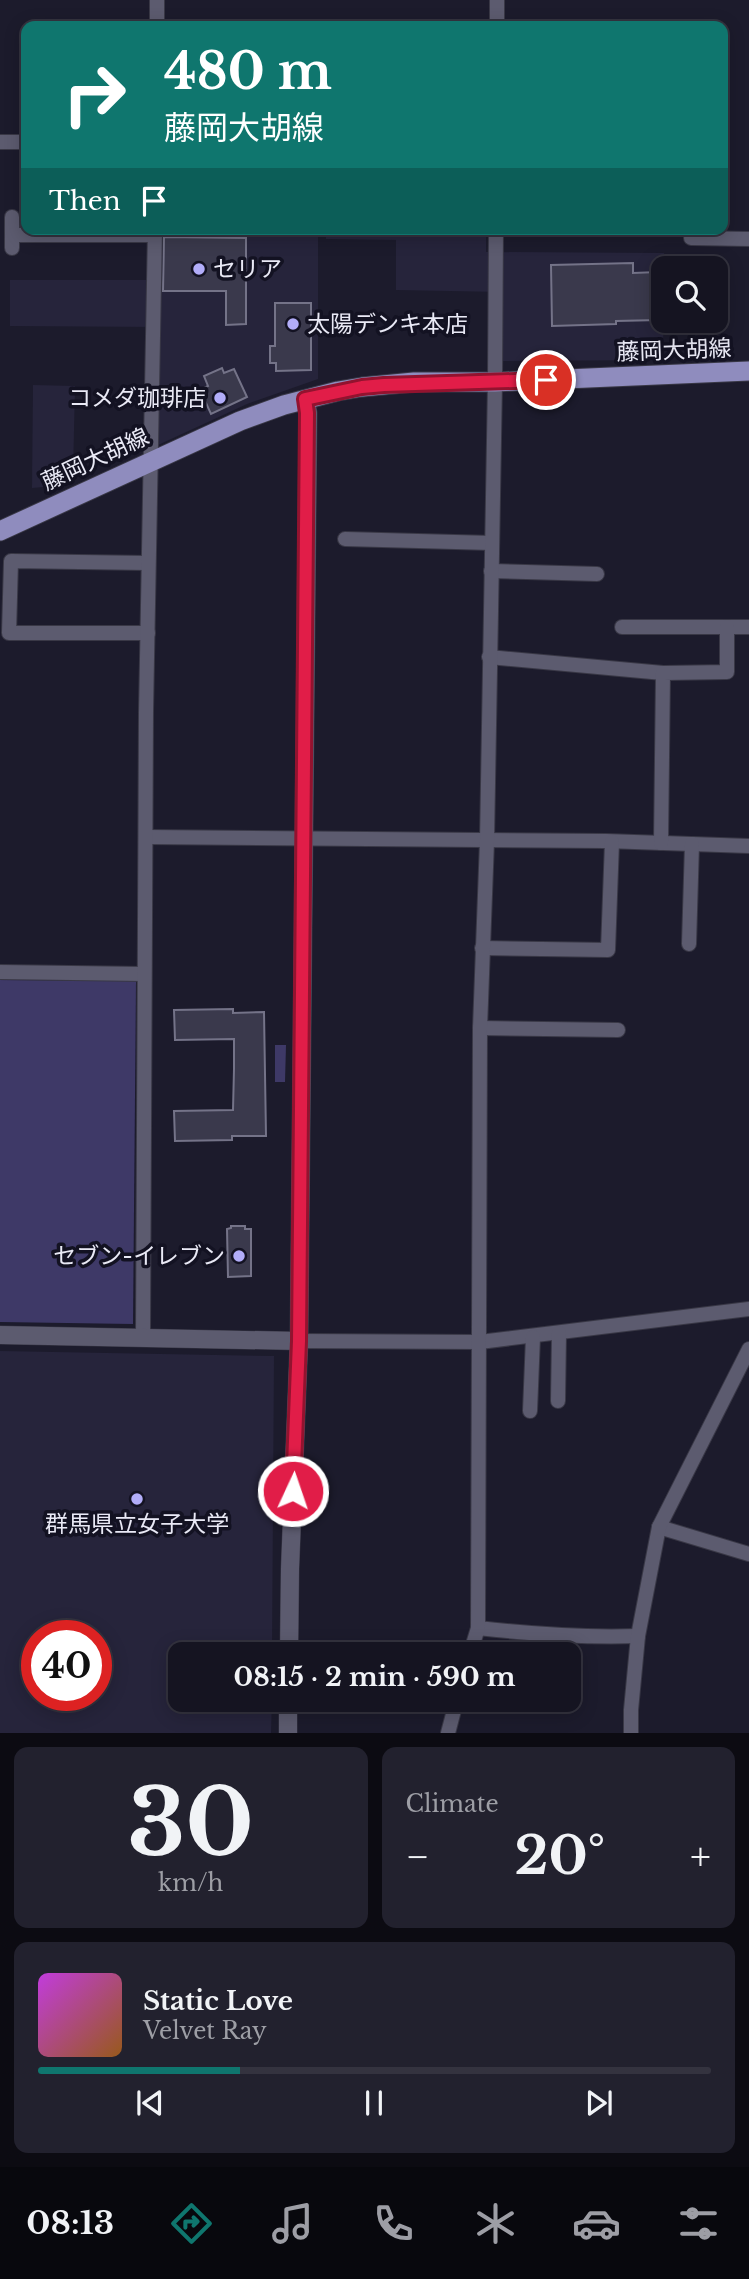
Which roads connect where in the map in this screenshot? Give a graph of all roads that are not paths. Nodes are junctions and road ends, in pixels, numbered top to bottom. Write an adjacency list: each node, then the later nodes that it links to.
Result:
1 (157, 0): 3 (street)
2 (497, 0): 4 (street)
3 (157, 21)
4 (497, 21)
5 (0, 142): 6 (street)
6 (21, 142)
7 (12, 217): 8 (street)
8 (112, 235)
9 (155, 235): 16 (street)
10 (496, 235): 14 (street)
11 (691, 239): 12 (street)
12 (749, 239)
13 (749, 371): 14 (main road, 藤岡大胡線)
14 (495, 382): 15 (main road, 藤岡大胡線); 19 (street)
15 (305, 399): 16 (main road, 藤岡大胡線); 30 (street)
16 (152, 460): 17 (main road, 藤岡大胡線); 20 (street)
17 (0, 531)
18 (345, 539): 19 (street)
19 (492, 543): 21 (street)
20 (148, 563): 26 (street); 26 (street)
21 (491, 571): 22 (street); 27 (street)
22 (597, 574)
23 (749, 626): 25 (street)
24 (622, 627): 25 (street)
25 (727, 627): 28 (street)
26 (148, 633): 29 (street)
27 (489, 657): 28 (street); 31 (street)
28 (663, 673): 33 (street)
29 (146, 837): 30 (street); 39 (street)
30 (304, 838): 31 (street); 47 (street)
31 (487, 841): 32 (street); 37 (street)
32 (611, 842): 33 (street); 37 (street)
33 (661, 843): 34 (street)
34 (692, 844): 35 (street); 36 (street)
35 (749, 846)
36 (690, 944)
37 (482, 948): 40 (street)
38 (0, 972): 39 (street)
39 (144, 974): 45 (street)
40 (480, 1028): 41 (street); 48 (street)
41 (618, 1030)
42 (749, 1309): 43 (street)
43 (559, 1333): 46 (street); 50 (street)
44 (0, 1335): 45 (street)
45 (143, 1337): 47 (street)
46 (533, 1337): 48 (street); 51 (street)
47 (299, 1341): 48 (street); 56 (street)
48 (480, 1342): 54 (street)
49 (749, 1349): 52 (street)
50 (558, 1401)
51 (530, 1411)
52 (659, 1527): 53 (street); 55 (street)
53 (749, 1554)
54 (478, 1628): 55 (street); 57 (street)
55 (638, 1636): 62 (street)
56 (289, 1642)
57 (474, 1642)
58 (288, 1712): 60 (street)
59 (454, 1712): 61 (street)
60 (288, 1733)
61 (448, 1733)
62 (631, 1733)

